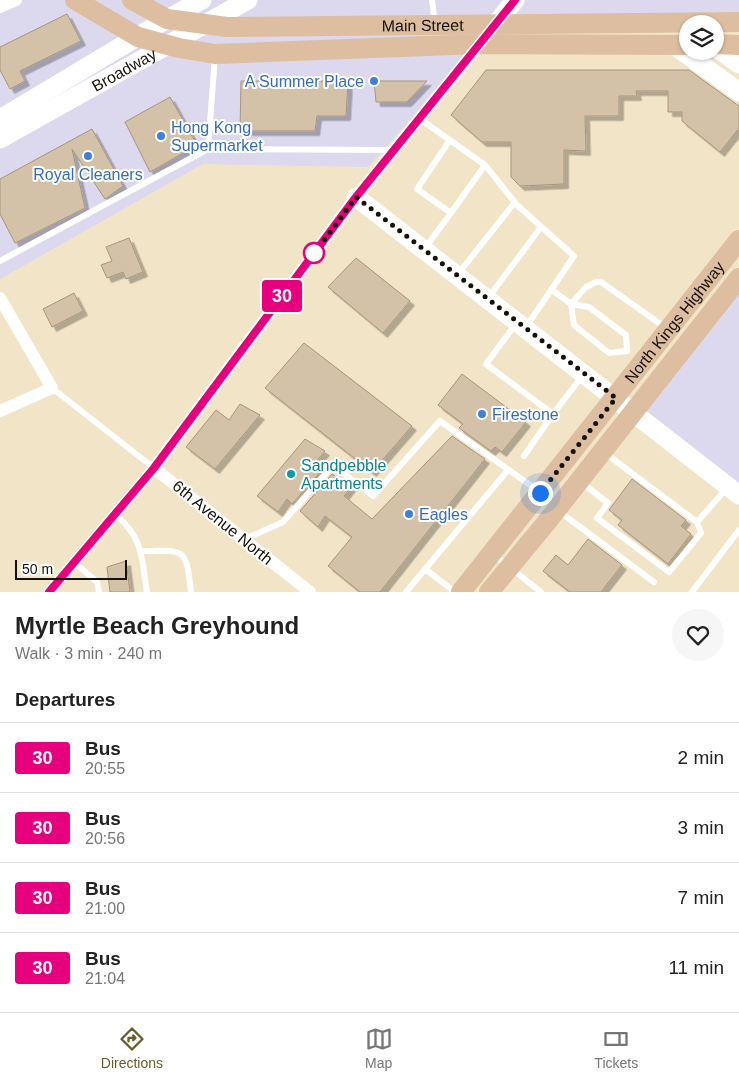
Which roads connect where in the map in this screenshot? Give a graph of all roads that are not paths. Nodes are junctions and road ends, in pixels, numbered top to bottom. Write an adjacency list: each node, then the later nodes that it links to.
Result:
1 (16, 0): 8 (street)
2 (75, 0): 16 (main road, Main Street)
3 (132, 0): 9 (main road)
4 (202, 0): 9 (main road, Broadway)
5 (248, 0): 13 (main road, Broadway)
6 (432, 0): 14 (lane)
7 (515, 0): 11 (main road)
8 (0, 7)
9 (167, 19): 13 (main road, Main Street); 16 (main road, Broadway)
10 (739, 22): 12 (main road, Main Street)
11 (497, 23): 14 (main road, Main Street); 15 (main road, Main Street); 17 (main road)
12 (724, 23)
13 (206, 24): 14 (main road, Main Street); 18 (main road, Broadway)
14 (435, 24)
15 (679, 27)
16 (138, 37): 18 (main road, Main Street); 27 (main road, Broadway)
17 (480, 44): 19 (main road, Main Street); 23 (main road, Main Street); 28 (street)
18 (168, 45): 23 (main road, Main Street); 29 (main road, Broadway)
19 (679, 45)
20 (739, 45): 21 (main road)
21 (724, 46)
22 (724, 53): 25 (main road)
23 (215, 54): 31 (lane)
24 (700, 60): 26 (main road)
25 (739, 64)
26 (739, 92)
27 (0, 119)
28 (420, 119): 30 (lane); 32 (street)
29 (0, 139)
30 (450, 140): 33 (lane); 36 (lane)
31 (208, 148): 32 (lane); 40 (lane)
32 (395, 150): 34 (street)
33 (485, 165): 35 (lane); 36 (lane)
34 (356, 197): 39 (main road); 58 (street)
35 (515, 202): 37 (lane); 41 (lane)
36 (451, 214): 39 (lane)
37 (541, 227): 43 (lane); 45 (lane)
38 (739, 240): 48 (main road, North Kings Highway)
39 (424, 249): 41 (main road)
40 (0, 261)
41 (458, 275): 45 (main road)
42 (739, 278): 54 (main road, North Kings Highway)
43 (552, 290): 46 (lane); 47 (lane)
44 (0, 298): 51 (street, 6th Avenue North)
45 (488, 299): 47 (main road)
46 (571, 304): 48 (lane); 49 (lane); 49 (lane)
47 (521, 325): 50 (main road); 55 (lane)
48 (670, 330): 49 (main road, North Kings Highway)
49 (634, 358): 52 (main road, North Kings Highway)
50 (585, 374): 52 (main road); 55 (lane)
51 (52, 388): 53 (street); 58 (lane, 6th Avenue North)
52 (616, 398): 54 (main road); 62 (main road, North Kings Highway)
53 (0, 411)
54 (633, 411): 56 (main road, North Kings Highway); 61 (main road)
55 (553, 414): 57 (lane)
56 (602, 451): 60 (main road, North Kings Highway); 65 (lane)
57 (524, 456)
58 (154, 468): 64 (lane); 67 (street, 6th Avenue North)
59 (508, 470): 62 (lane); 67 (lane); 72 (lane)
60 (579, 481): 63 (main road, North Kings Highway); 65 (lane)
61 (734, 491): 65 (lane)
62 (540, 493): 69 (main road, North Kings Highway)
63 (557, 510): 71 (main road, North Kings Highway); 73 (lane)
64 (115, 514): 68 (lane); 70 (lane)
65 (697, 522)
66 (739, 530): 84 (lane)
67 (244, 540): 78 (street, 6th Avenue North)
68 (141, 551): 76 (lane); 77 (lane)
69 (492, 553): 71 (lane); 81 (main road, North Kings Highway)
70 (74, 562): 74 (lane); 75 (lane)
71 (510, 567): 82 (main road, North Kings Highway); 83 (lane)
72 (425, 569): 79 (lane); 80 (lane)
73 (654, 582)
74 (49, 592)
75 (99, 592)
76 (146, 592)
77 (191, 592)
78 (310, 592)
79 (406, 592)
80 (455, 592)
81 (461, 592)
82 (489, 592)
83 (541, 592)
84 (692, 592)

